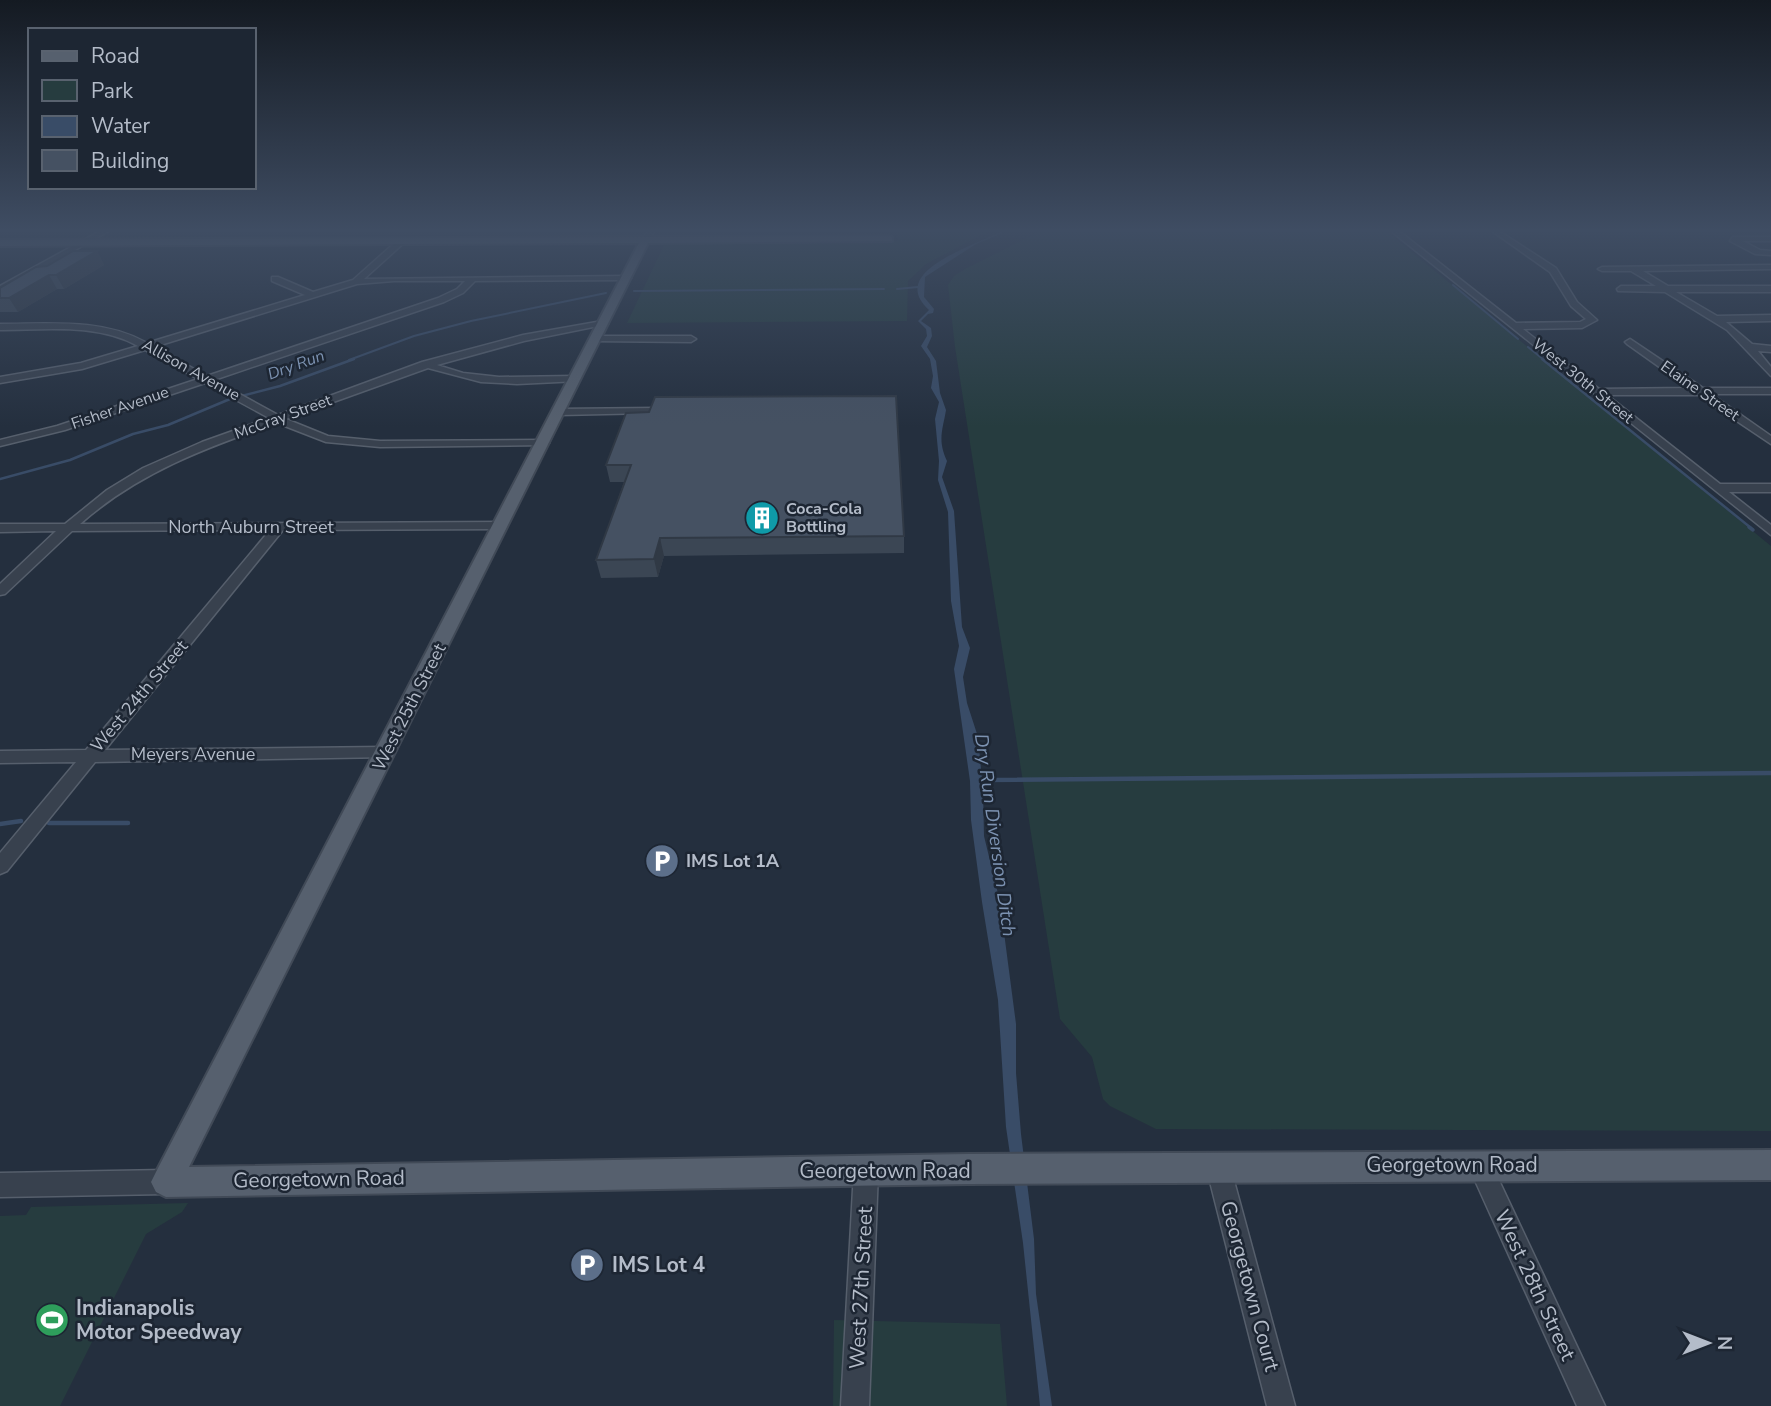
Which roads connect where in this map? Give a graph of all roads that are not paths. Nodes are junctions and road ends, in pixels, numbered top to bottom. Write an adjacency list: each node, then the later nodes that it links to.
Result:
1 (307, 297): 15 (street)
2 (449, 297): 20 (street, Fisher Avenue)
3 (618, 297): 9 (main road, West 25th Street)
4 (1478, 297): 10 (street, West 30th Street)
5 (1569, 297): 10 (street)
6 (1678, 297): 8 (street)
7 (1771, 318): 8 (street)
8 (1715, 319): 16 (street)
9 (605, 322): 12 (main road, West 25th Street); 18 (street, McCray Street)
10 (1515, 326): 25 (street, West 30th Street)
11 (0, 327): 15 (street, Allison Avenue)
12 (596, 339): 13 (street); 21 (main road, West 25th Street)
13 (691, 339)
14 (1630, 342): 23 (street, Elaine Street)
15 (148, 346): 20 (street, Allison Avenue); 22 (street)
16 (1750, 347): 17 (street); 19 (street)
17 (1771, 349)
18 (425, 364): 21 (street); 28 (street, McCray Street)
19 (1771, 373)
20 (206, 379): 28 (street, Allison Avenue); 30 (street, Fisher Avenue)
21 (575, 379): 27 (main road, West 25th Street)
22 (0, 380)
23 (1700, 391): 24 (street); 25 (street); 29 (street, Elaine Street)
24 (1771, 391)
25 (1597, 392): 32 (street, West 30th Street)
26 (652, 410): 27 (street)
27 (559, 412): 31 (main road, West 25th Street)
28 (277, 419): 31 (street, Allison Avenue); 35 (street, McCray Street)
29 (1771, 441)
30 (0, 443)
31 (543, 443): 34 (main road, West 25th Street)
32 (1717, 488): 33 (street); 38 (street, West 30th Street)
33 (1771, 488)
34 (501, 525): 36 (street, North Auburn Street); 40 (main road, West 25th Street)
35 (71, 527): 36 (street, North Auburn Street); 37 (street, North Auburn Street); 39 (street, McCray Street)
36 (279, 527): 41 (street, West 24th Street)
37 (0, 528)
38 (1771, 531)
39 (0, 591)
40 (385, 753): 41 (street, Meyers Avenue); 48 (main road, West 25th Street)
41 (90, 755): 42 (street, Meyers Avenue); 43 (street, West 24th Street)
42 (0, 757)
43 (0, 866)
44 (1480, 1164): 45 (main road, Georgetown Road); 46 (main road, Georgetown Road); 52 (street, West 28th Street)
45 (1771, 1165)
46 (1218, 1166): 47 (main road, Georgetown Road); 51 (street, Georgetown Court)
47 (866, 1171): 48 (main road, Georgetown Road); 50 (street, West 27th Street)
48 (166, 1182): 49 (street, Georgetown Road)
49 (0, 1185)
50 (855, 1406)
51 (1282, 1406)
52 (1591, 1406)

